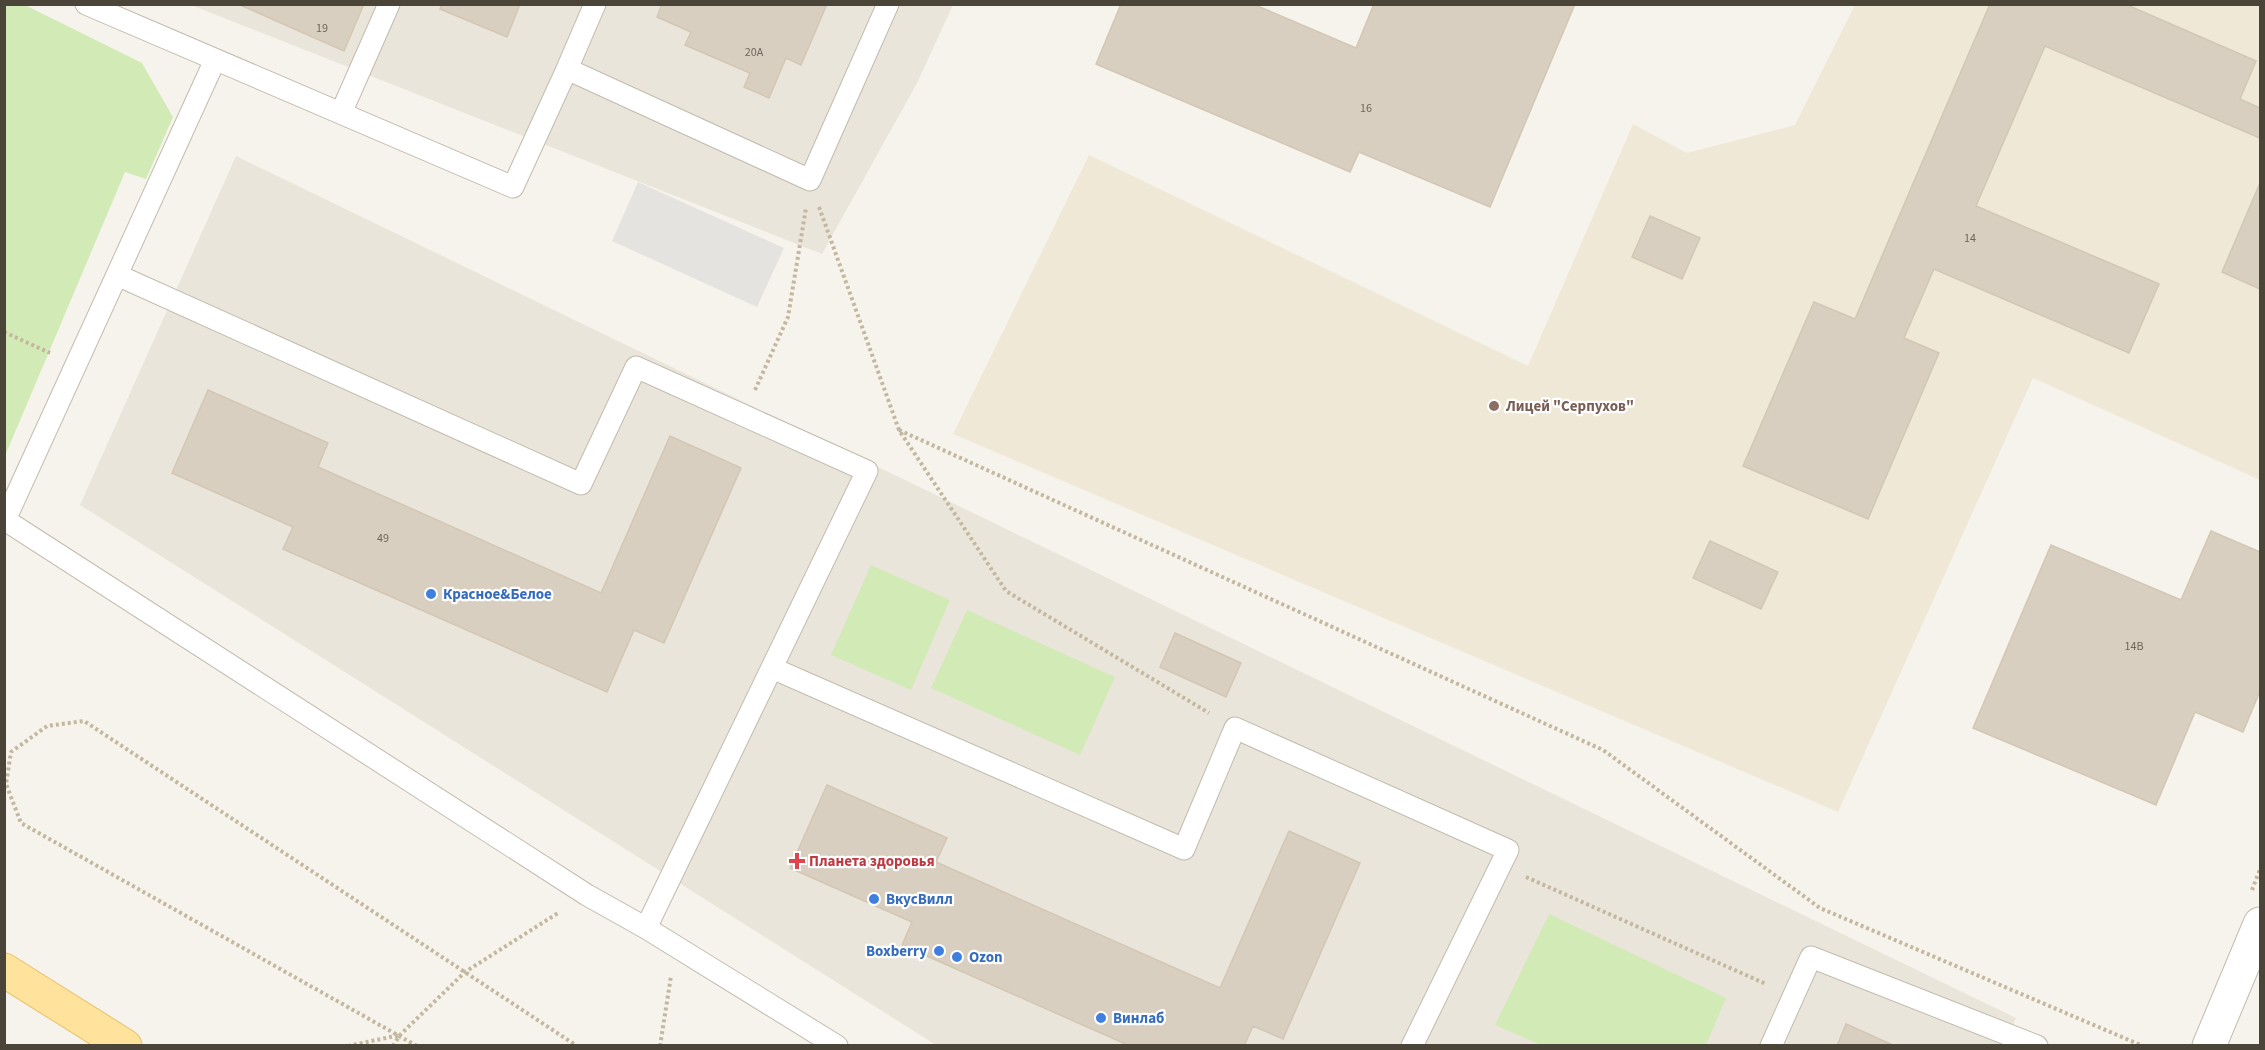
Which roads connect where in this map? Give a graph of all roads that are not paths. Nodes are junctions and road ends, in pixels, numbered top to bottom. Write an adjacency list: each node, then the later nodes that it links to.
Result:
1 (86, 4): 5 (lane)
2 (389, 4): 7 (lane)
3 (595, 4): 6 (lane)
4 (888, 4): 6 (lane)
5 (215, 60): 7 (lane); 8 (lane)
6 (567, 69): 7 (lane)
7 (340, 113)
8 (117, 275): 9 (lane); 10 (lane)
9 (5, 520): 12 (lane)
10 (772, 668): 12 (lane); 16 (lane)
11 (2260, 924): 19 (street)
12 (646, 928): 15 (lane)
13 (4, 970): 14 (main road)
14 (125, 1046)
15 (837, 1046)
16 (1412, 1046)
17 (1771, 1046): 18 (lane)
18 (2037, 1046)
19 (2209, 1046)

